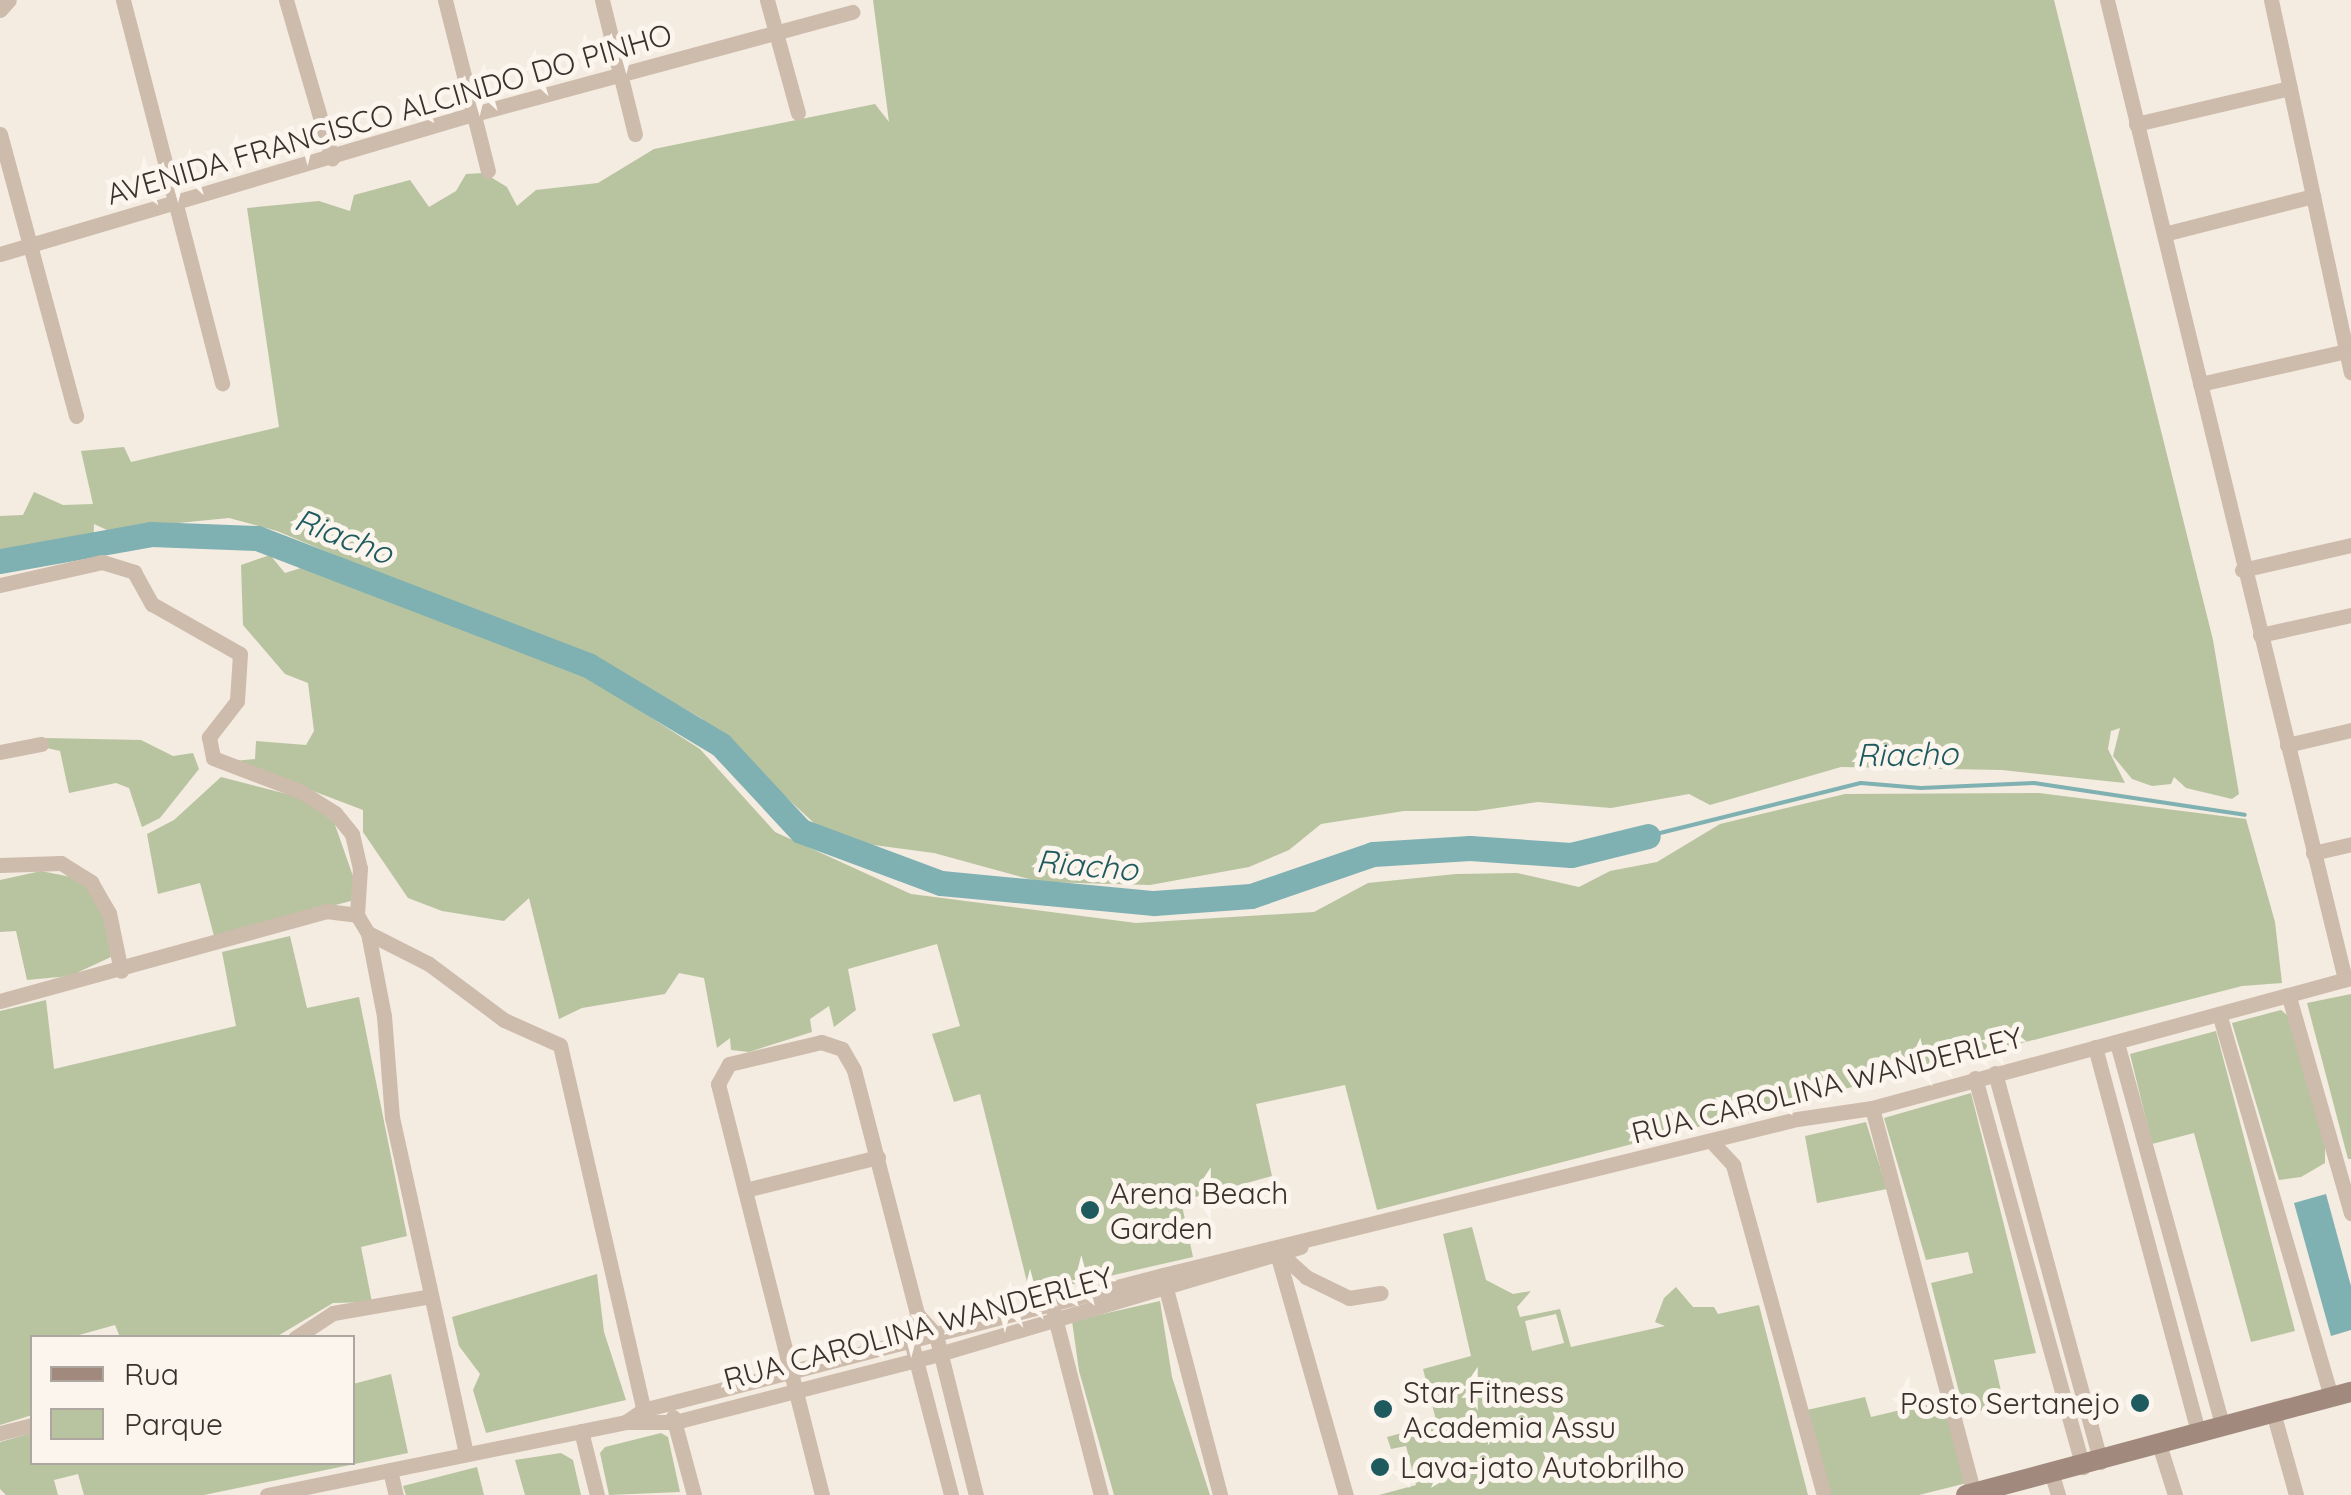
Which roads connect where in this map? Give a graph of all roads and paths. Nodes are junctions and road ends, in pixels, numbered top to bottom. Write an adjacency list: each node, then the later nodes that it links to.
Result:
1 (9, 0): 10 (street)
2 (124, 0): 23 (street)
3 (286, 0): 20 (street)
4 (446, 0): 16 (street)
5 (602, 0): 13 (street)
6 (768, 0): 12 (street)
7 (2107, 0): 17 (street)
8 (2252, 0): 9 (street)
9 (2272, 2): 14 (street)
10 (0, 10)
11 (852, 12): 12 (street, AVENIDA FRANCISCO ALCINDO DO PINHO)
12 (777, 33): 13 (street, AVENIDA FRANCISCO ALCINDO DO PINHO); 15 (street)
13 (621, 74): 16 (street, AVENIDA FRANCISCO ALCINDO DO PINHO); 19 (street)
14 (2290, 88): 17 (street); 22 (street)
15 (798, 113)
16 (474, 114): 20 (street, AVENIDA FRANCISCO ALCINDO DO PINHO); 21 (street)
17 (2136, 124): 24 (street)
18 (0, 134): 25 (street)
19 (635, 134)
20 (332, 158): 23 (street, AVENIDA FRANCISCO ALCINDO DO PINHO)
21 (488, 171)
22 (2313, 196): 24 (street); 27 (street)
23 (178, 206): 25 (street, AVENIDA FRANCISCO ALCINDO DO PINHO); 29 (street)
24 (2164, 234): 30 (street)
25 (31, 245): 26 (street, AVENIDA FRANCISCO ALCINDO DO PINHO); 31 (street)
26 (0, 254)
27 (2346, 351): 28 (street); 30 (street)
28 (2351, 373)
29 (222, 383)
30 (2200, 384): 33 (street)
31 (76, 416)
32 (2351, 545): 33 (street)
33 (2242, 570): 36 (street)
34 (0, 585): 44 (street)
35 (2351, 615): 36 (street)
36 (2260, 635): 39 (street)
37 (2351, 730): 39 (street)
38 (41, 744): 40 (street)
39 (2287, 745): 42 (street)
40 (0, 752)
41 (2351, 844): 42 (street)
42 (2313, 852): 47 (street)
43 (0, 866): 46 (street)
44 (357, 915): 45 (street); 46 (street)
45 (368, 934): 63 (street); 76 (street)
46 (121, 971): 49 (street)
47 (2348, 979): 48 (street, RUA CAROLINA WANDERLEY)
48 (2289, 997): 50 (street, RUA CAROLINA WANDERLEY); 59 (street)
49 (0, 1001)
50 (2220, 1018): 51 (street, RUA CAROLINA WANDERLEY); 73 (street)
51 (2117, 1043): 52 (street, RUA CAROLINA WANDERLEY); 78 (street)
52 (2095, 1048): 53 (street, RUA CAROLINA WANDERLEY); 81 (street)
53 (1995, 1073): 54 (street, RUA CAROLINA WANDERLEY); 85 (street)
54 (1975, 1078): 55 (street, RUA CAROLINA WANDERLEY); 85 (street)
55 (1872, 1108): 56 (street, RUA CAROLINA WANDERLEY); 88 (street)
56 (1711, 1141): 60 (street, RUA CAROLINA WANDERLEY); 99 (street)
57 (878, 1158): 58 (street); 58 (street); 65 (street)
58 (745, 1190): 71 (street)
59 (2351, 1213)
60 (1278, 1252): 61 (street, RUA CAROLINA WANDERLEY); 62 (street); 98 (street)
61 (1164, 1282): 64 (street, RUA CAROLINA WANDERLEY); 97 (street)
62 (1380, 1293)
63 (431, 1296): 66 (street); 84 (street)
64 (1054, 1311): 67 (street, RUA CAROLINA WANDERLEY); 69 (street, RUA CAROLINA WANDERLEY); 96 (street)
65 (917, 1314): 67 (street); 68 (street)
66 (300, 1335)
67 (936, 1335): 68 (street, RUA CAROLINA WANDERLEY); 69 (street)
68 (911, 1341): 70 (street); 71 (street, RUA CAROLINA WANDERLEY)
69 (940, 1354): 70 (street, RUA CAROLINA WANDERLEY); 95 (street)
70 (915, 1360): 72 (street, RUA CAROLINA WANDERLEY); 94 (street)
71 (790, 1372): 72 (street); 74 (street, RUA CAROLINA WANDERLEY)
72 (795, 1390): 77 (street, RUA CAROLINA WANDERLEY); 93 (street)
73 (2341, 1394): 75 (main road)
74 (669, 1403): 76 (street, RUA CAROLINA WANDERLEY); 77 (street)
75 (2273, 1412): 78 (main road); 101 (street)
76 (645, 1418): 77 (street, RUA CAROLINA WANDERLEY); 80 (street)
77 (675, 1422): 92 (street)
78 (2222, 1424): 81 (main road)
79 (30, 1425): 82 (street)
80 (582, 1431): 84 (street); 91 (street)
81 (2198, 1431): 83 (main road)
82 (0, 1434)
83 (2158, 1441): 85 (main road); 100 (street)
84 (466, 1454): 86 (street)
85 (2092, 1465): 87 (main road)
86 (390, 1470): 89 (street); 90 (street)
87 (2055, 1485): 88 (main road)
88 (1970, 1494)
89 (267, 1495)
90 (396, 1495)
91 (597, 1495)
92 (694, 1495)
93 (822, 1495)
94 (950, 1495)
95 (976, 1495)
96 (1101, 1495)
97 (1220, 1495)
98 (1346, 1495)
99 (1824, 1495)
100 (2175, 1495)
101 (2296, 1495)

